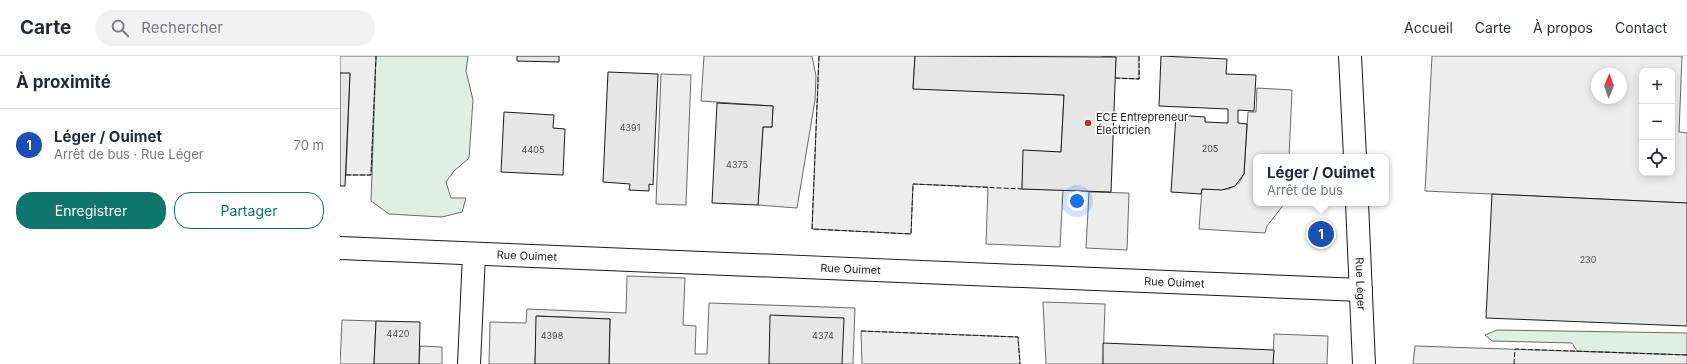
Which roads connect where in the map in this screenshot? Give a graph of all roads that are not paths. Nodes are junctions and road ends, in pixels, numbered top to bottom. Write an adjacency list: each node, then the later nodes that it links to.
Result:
1 (1350, 56): 2 (street)
2 (1355, 154)
3 (1357, 206): 6 (street, Rue Léger)
4 (340, 248): 5 (street, Rue Ouimet)
5 (474, 254): 6 (street, Rue Ouimet); 7 (street)
6 (1361, 290): 8 (street, Rue Léger)
7 (469, 364)
8 (1364, 364)

